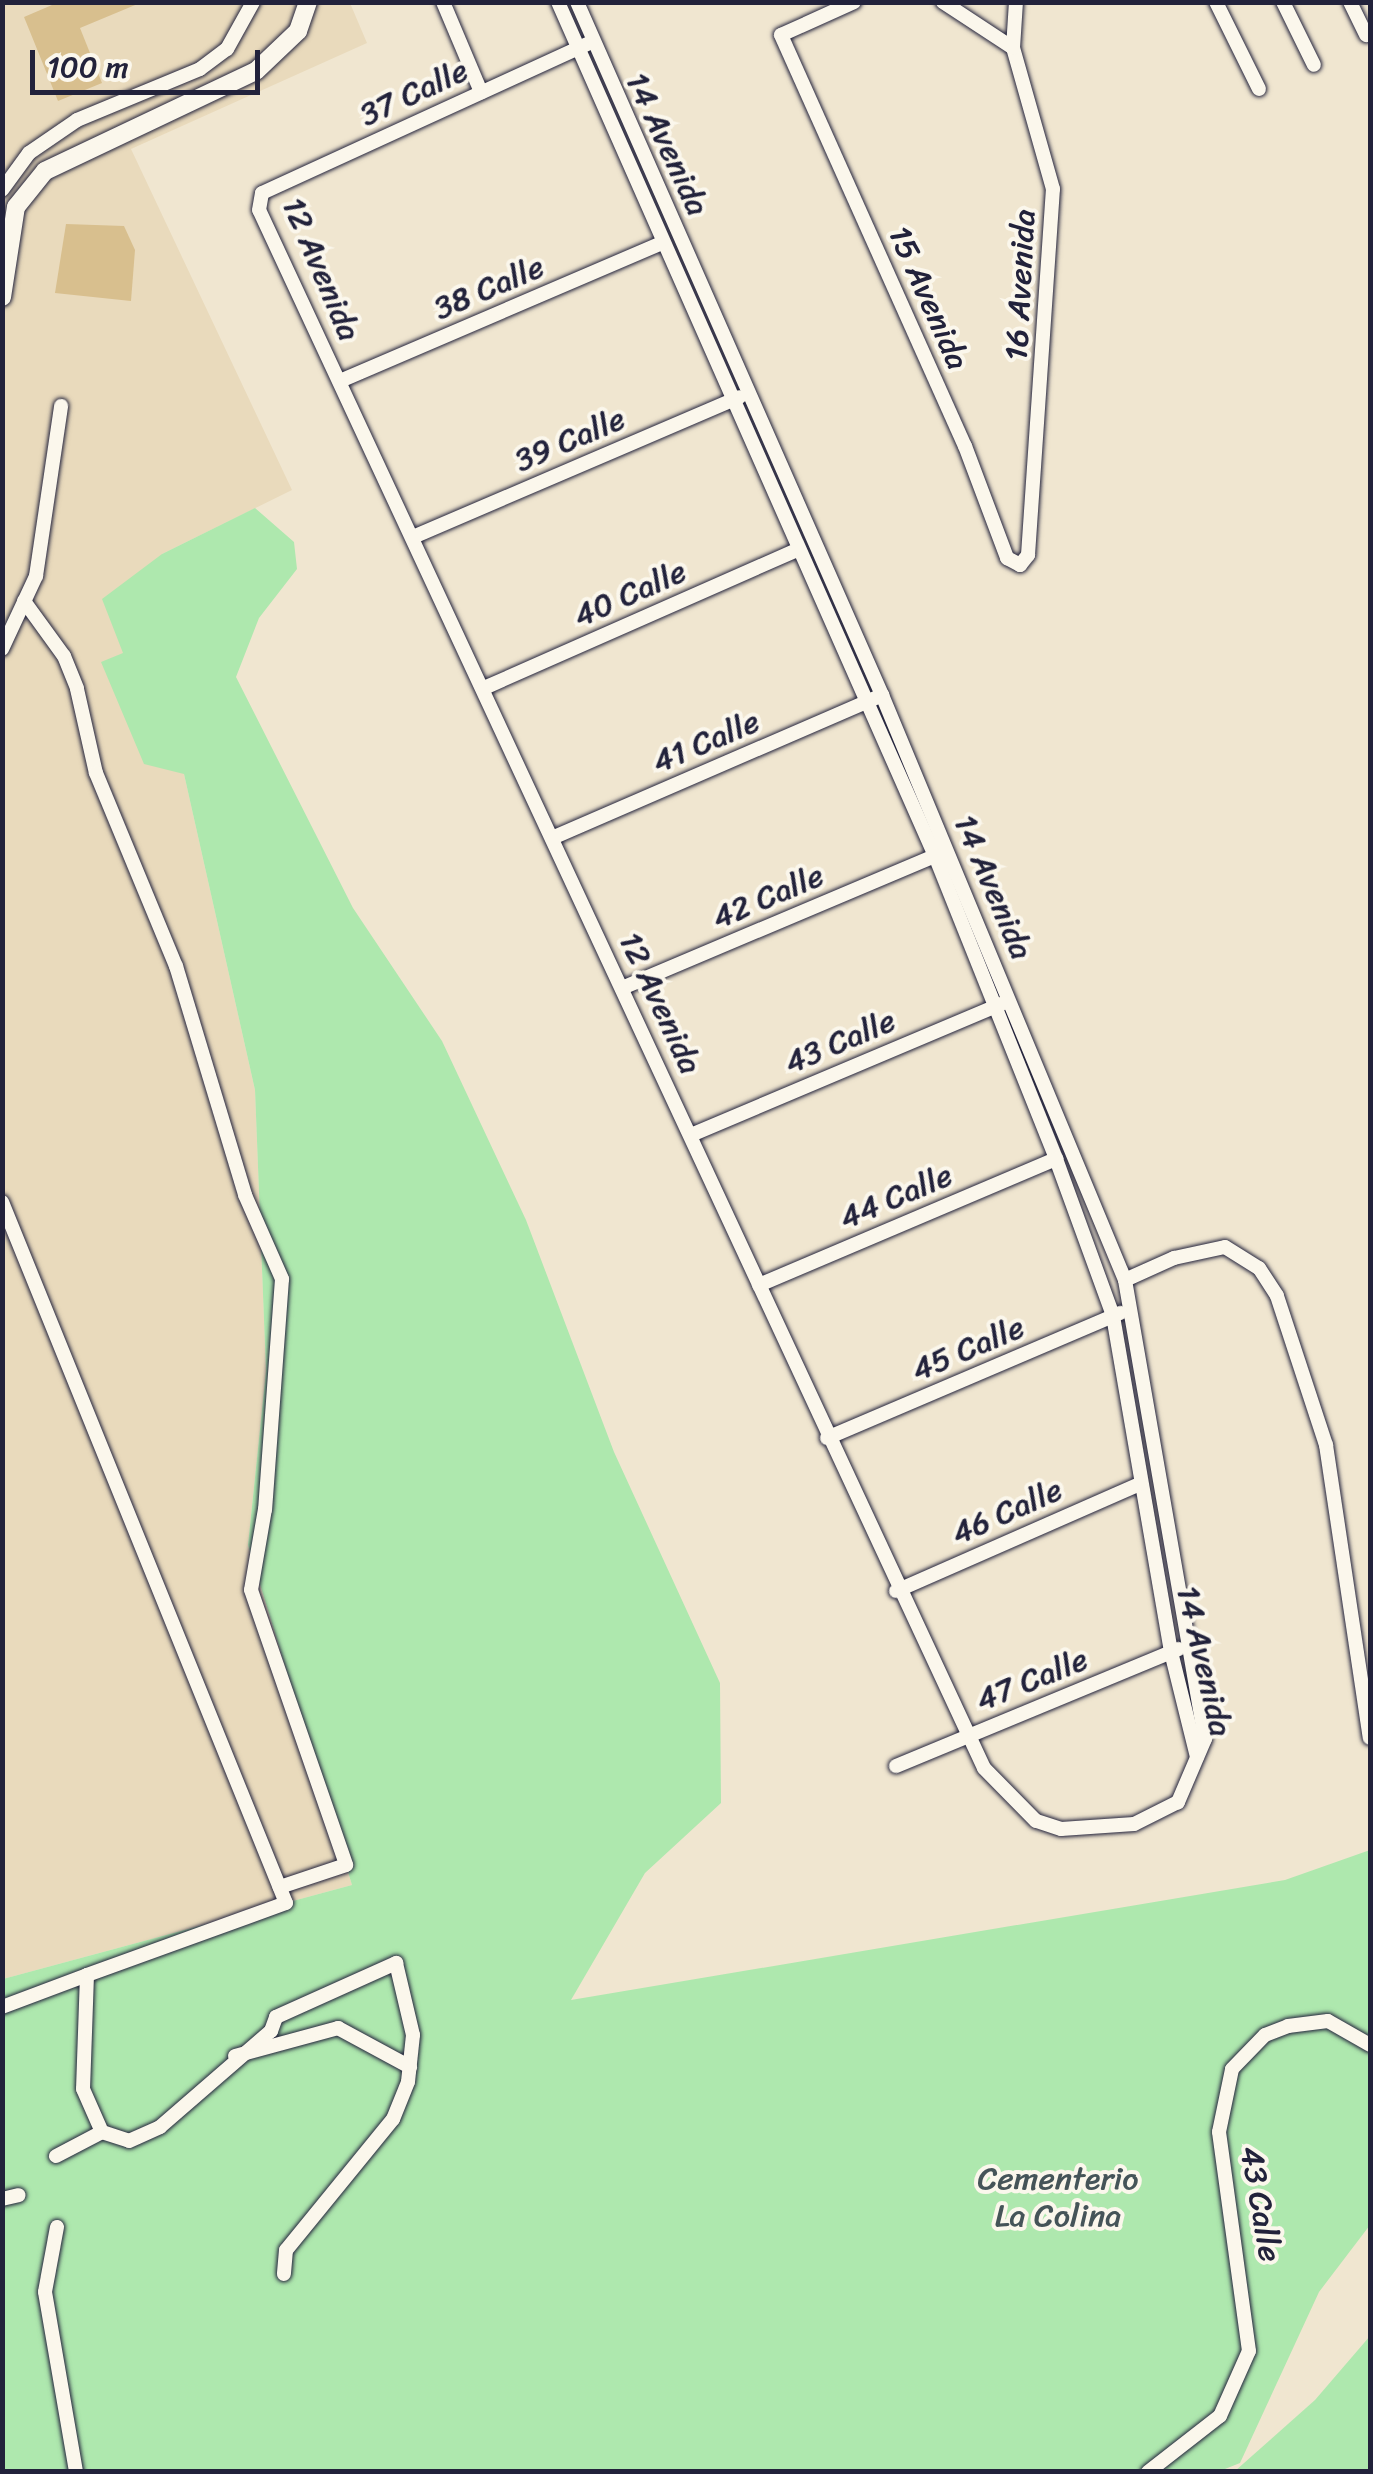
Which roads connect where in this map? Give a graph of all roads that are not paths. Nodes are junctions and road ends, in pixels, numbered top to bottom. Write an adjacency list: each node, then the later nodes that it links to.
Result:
1 (253, 2): 19 (street)
2 (308, 2): 22 (street)
3 (443, 2): 18 (street)
4 (558, 2): 15 (street, 14 Avenida)
5 (578, 2): 13 (street, 14 Avenida)
6 (854, 2): 29 (street, 15 Avenida)
7 (943, 2): 14 (street)
8 (1016, 2): 14 (street)
9 (1216, 2): 17 (street)
10 (1350, 2): 12 (street)
11 (1286, 4): 16 (street)
12 (1366, 35)
13 (590, 43): 15 (street, 37 Calle); 24 (street, 14 Avenida)
14 (1013, 48): 29 (street, 16 Avenida)
15 (573, 50): 18 (street, 37 Calle); 21 (street, 14 Avenida)
16 (1314, 65)
17 (1259, 89)
18 (480, 92): 20 (street, 37 Calle)
19 (2, 190)
20 (262, 193): 23 (street, 12 Avenida)
21 (659, 244): 23 (street, 38 Calle); 25 (street, 14 Avenida)
22 (2, 297)
23 (340, 381): 27 (street, 12 Avenida)
24 (747, 393): 25 (street, 39 Calle); 33 (street, 14 Avenida)
25 (731, 401): 27 (street, 39 Calle); 28 (street, 14 Avenida)
26 (60, 406): 30 (street)
27 (413, 537): 32 (street, 12 Avenida)
28 (798, 550): 32 (street, 40 Calle); 34 (street, 14 Avenida)
29 (1028, 555)
30 (24, 601): 31 (street); 56 (street)
31 (2, 649)
32 (484, 688): 35 (street, 12 Avenida)
33 (882, 695): 34 (street, 41 Calle); 38 (street, 14 Avenida)
34 (863, 704): 35 (street, 41 Calle); 36 (street, 14 Avenida)
35 (552, 838): 37 (street, 12 Avenida)
36 (934, 856): 37 (street, 42 Calle); 39 (street, 14 Avenida)
37 (622, 988): 40 (street, 12 Avenida)
38 (1011, 1000): 39 (street, 43 Calle); 43 (street, 14 Avenida)
39 (993, 1008): 40 (street, 43 Calle); 41 (street, 14 Avenida)
40 (691, 1134): 44 (street, 12 Avenida)
41 (1056, 1159): 44 (street, 44 Calle); 46 (street, 14 Avenida)
42 (2, 1202): 56 (street)
43 (1125, 1280): 45 (street, 14 Avenida); 53 (street)
44 (759, 1285): 47 (street, 12 Avenida)
45 (1130, 1310): 46 (street, 45 Calle); 50 (street, 14 Avenida)
46 (1113, 1316): 47 (street, 45 Calle); 48 (street, 14 Avenida)
47 (828, 1438): 49 (street, 12 Avenida)
48 (1140, 1484): 49 (street, 46 Calle); 51 (street, 14 Avenida)
49 (896, 1590): 52 (street, 12 Avenida)
50 (1189, 1645): 51 (street, 47 Calle); 54 (street, 14 Avenida)
51 (1171, 1652): 52 (street, 47 Calle); 54 (street, 14 Avenida)
52 (968, 1736): 54 (street, 12 Avenida); 55 (street, 47 Calle)
53 (1370, 1738)
54 (1197, 1757)
55 (896, 1766)
56 (280, 1888): 57 (street)
57 (88, 1975): 58 (street); 62 (street)
58 (2, 2006)
59 (1370, 2045): 69 (street, 43 Calle)
60 (235, 2056): 61 (street); 61 (street); 62 (street)
61 (410, 2067): 67 (street)
62 (102, 2132): 63 (street)
63 (56, 2156)
64 (19, 2195): 65 (street)
65 (2, 2199)
66 (57, 2227): 68 (street)
67 (284, 2274)
68 (76, 2472)
69 (1148, 2472)

